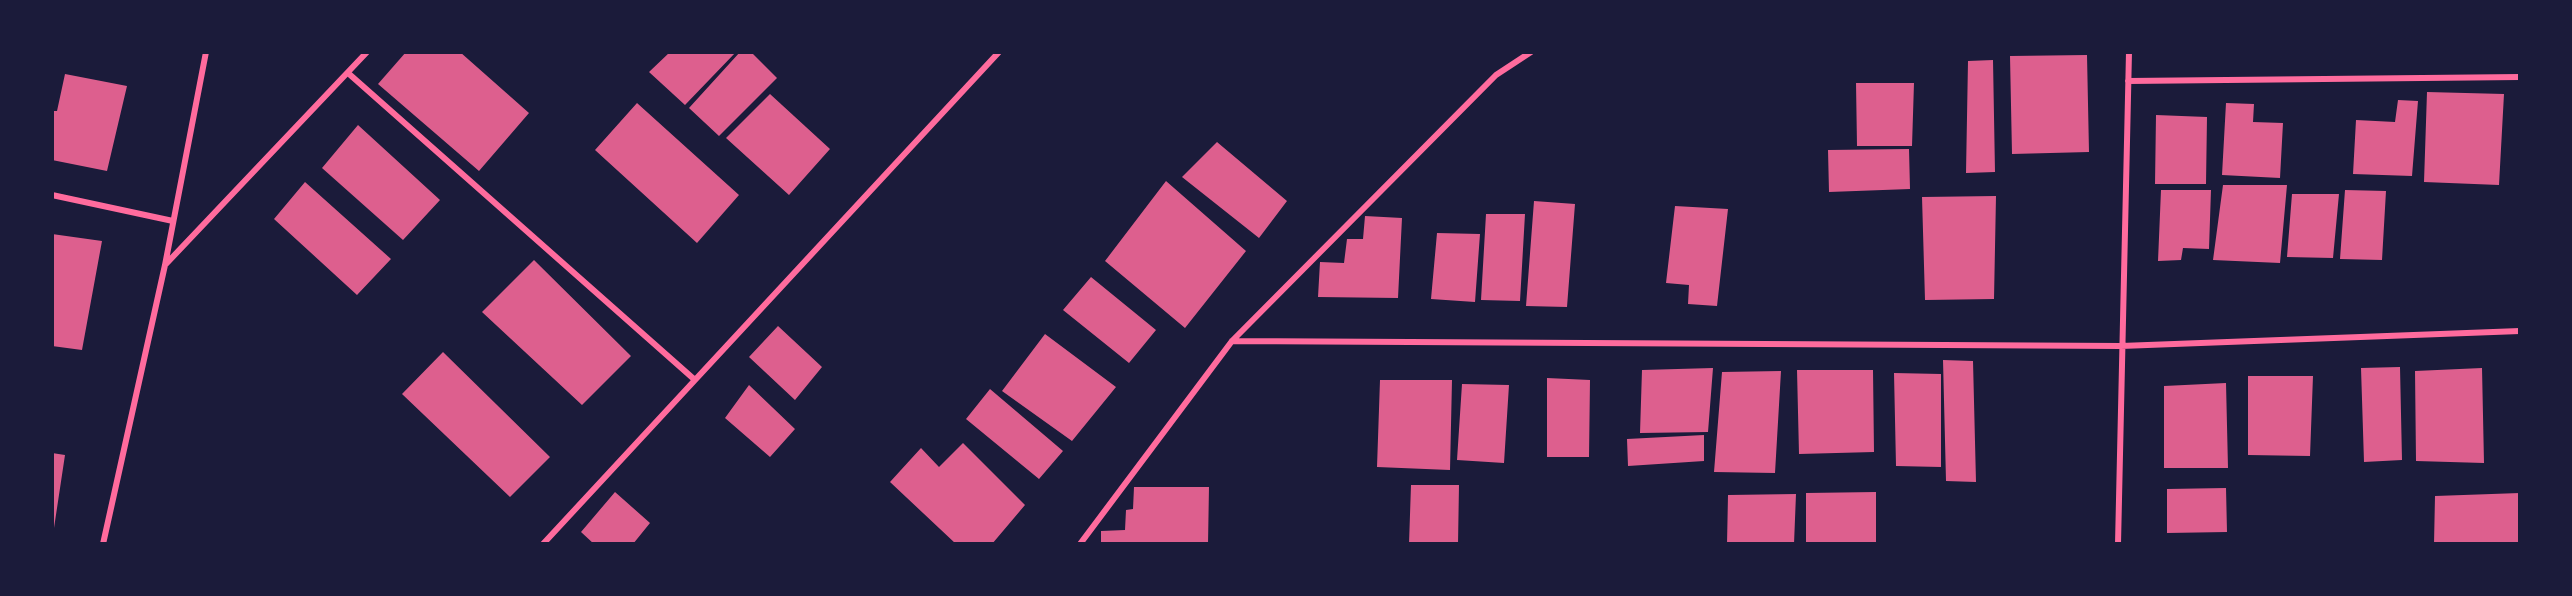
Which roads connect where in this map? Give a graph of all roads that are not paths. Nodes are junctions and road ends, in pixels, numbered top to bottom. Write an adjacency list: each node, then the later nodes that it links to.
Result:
1 (206, 52): 10 (street)
2 (367, 52): 6 (street)
3 (999, 52): 15 (street)
4 (1531, 52): 13 (street)
5 (2129, 52): 8 (street)
6 (348, 73): 11 (street); 15 (street)
7 (2520, 77): 8 (street)
8 (2128, 81): 14 (street)
9 (52, 195): 10 (street)
10 (173, 221): 11 (street)
11 (165, 265): 16 (street)
12 (2520, 332): 14 (street)
13 (1232, 341): 14 (street); 18 (street)
14 (2121, 346): 19 (street)
15 (695, 380): 17 (street)
16 (103, 543)
17 (543, 543)
18 (1080, 543)
19 (2118, 543)

